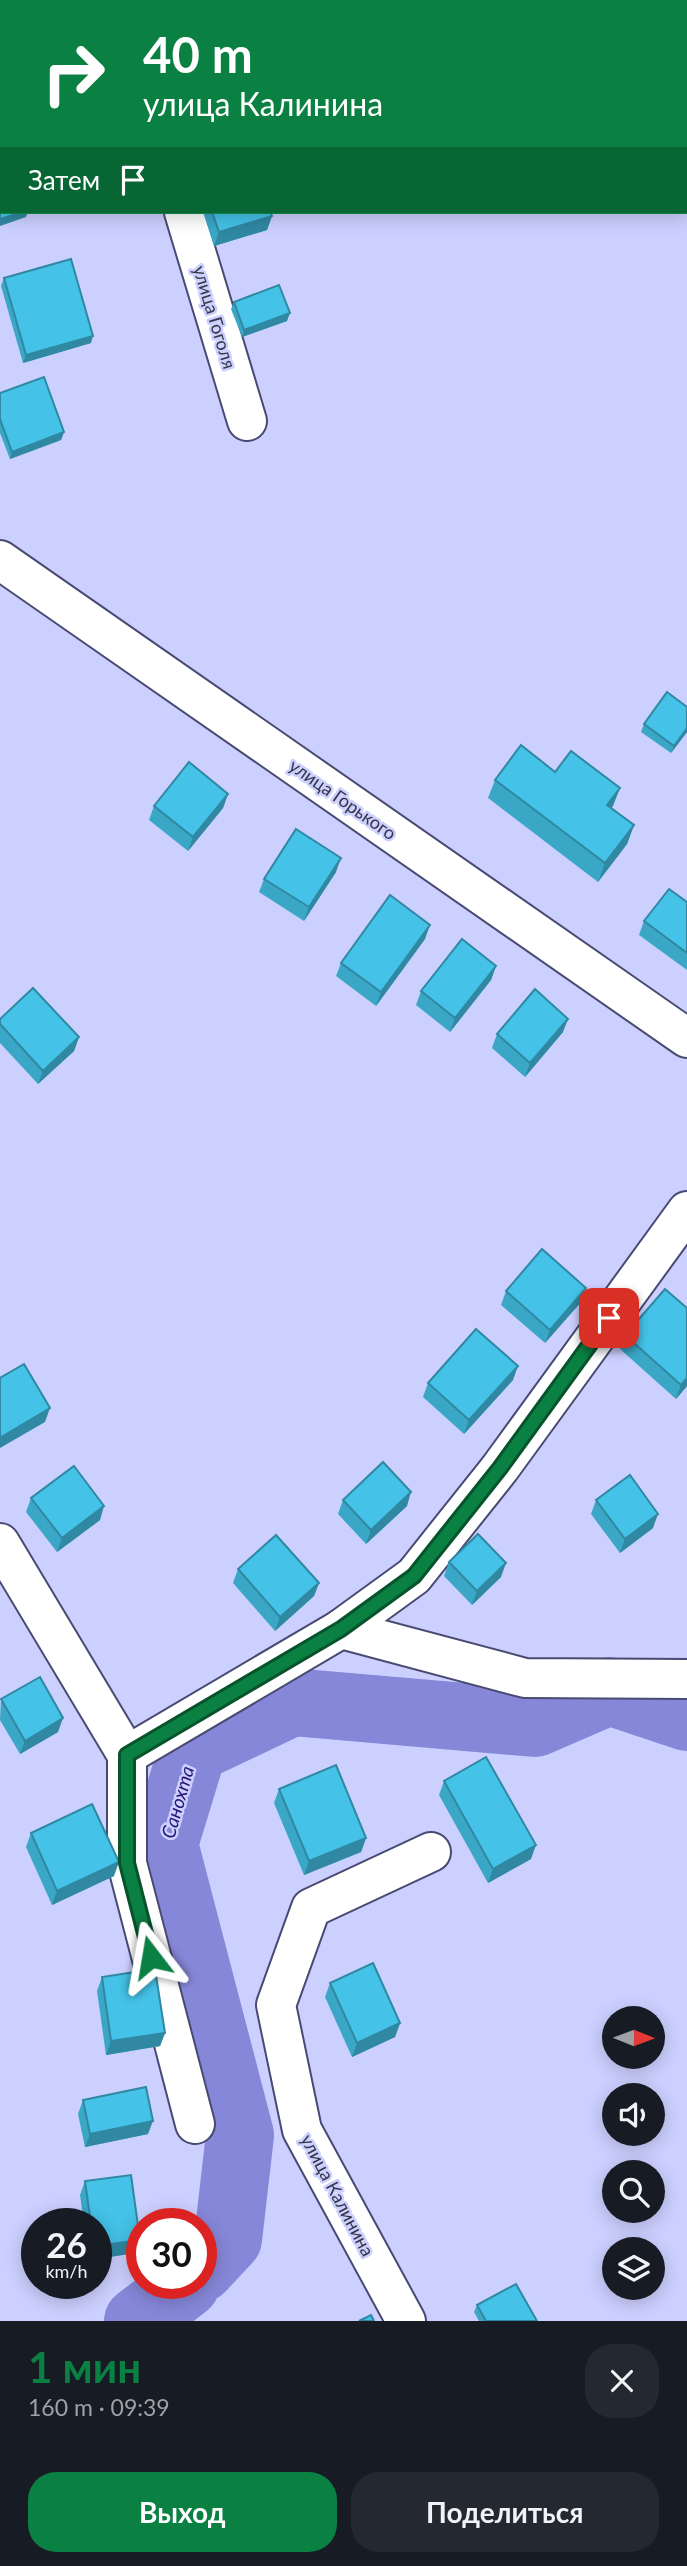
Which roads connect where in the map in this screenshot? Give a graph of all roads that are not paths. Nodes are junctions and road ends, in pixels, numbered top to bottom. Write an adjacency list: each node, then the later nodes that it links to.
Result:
1 (185, 214): 2 (street, улица Гоголя)
2 (247, 421)
3 (0, 560): 4 (street, улица Горького)
4 (687, 1038)
5 (687, 1211): 7 (street)
6 (0, 1543): 9 (street)
7 (341, 1629): 8 (street); 9 (street)
8 (687, 1679)
9 (127, 1755): 11 (street)
10 (430, 1852): 12 (street, улица Калинина)
11 (195, 2124)
12 (406, 2321)

